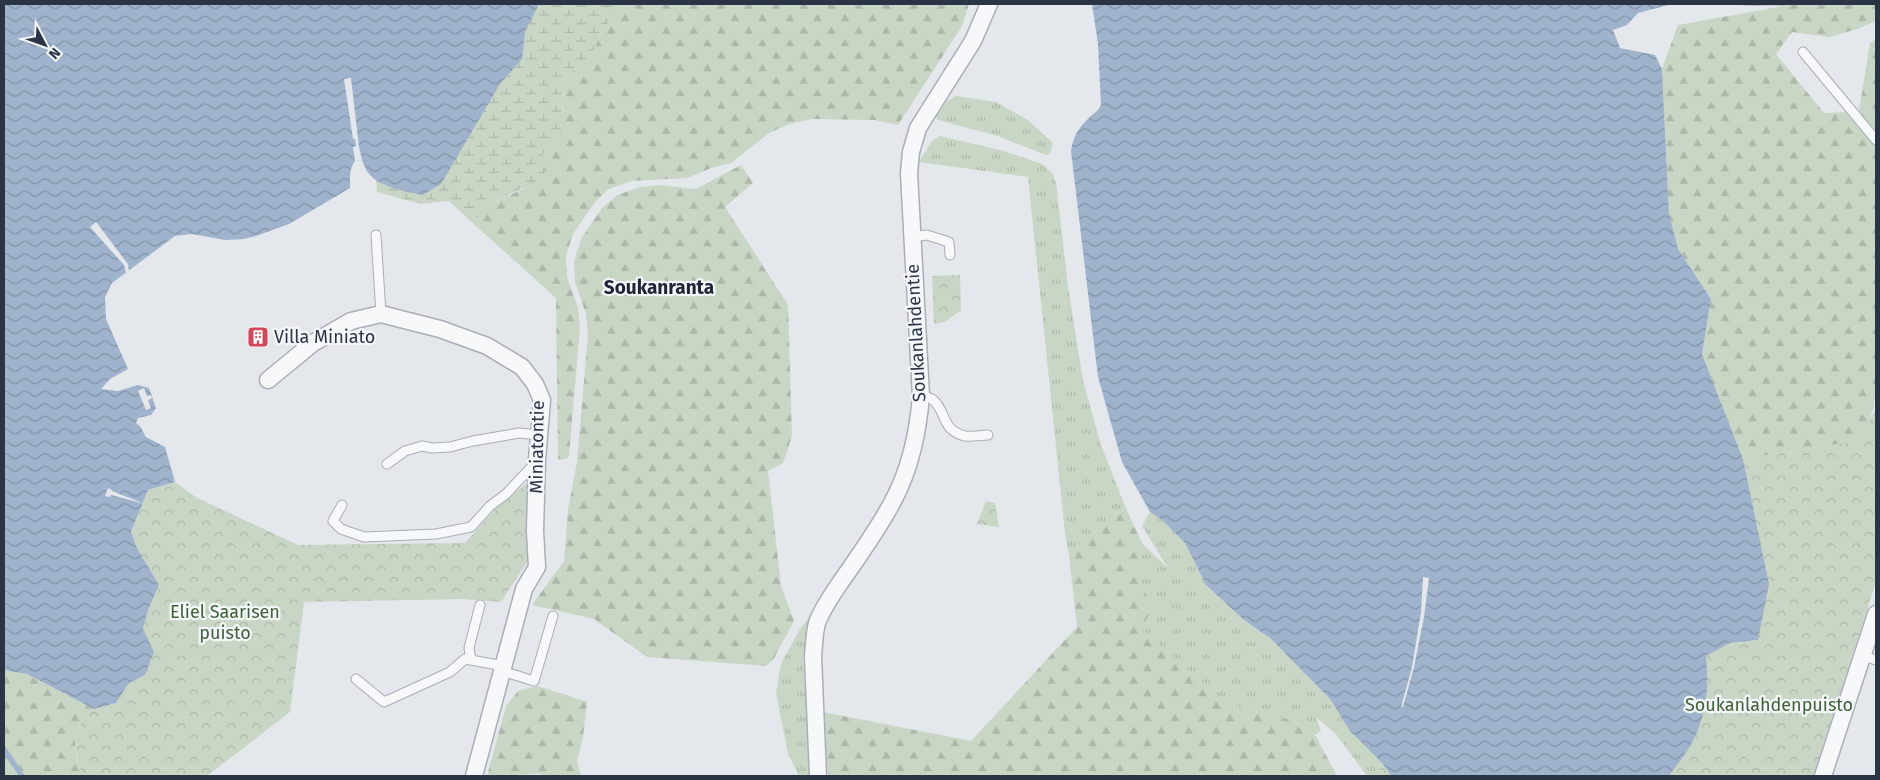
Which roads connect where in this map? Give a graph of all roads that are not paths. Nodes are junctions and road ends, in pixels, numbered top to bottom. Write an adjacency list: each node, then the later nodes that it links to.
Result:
1 (989, 4): 5 (street, Soukanlahdentie)
2 (1803, 52): 3 (lane)
3 (1876, 140)
4 (376, 235): 7 (lane)
5 (912, 237): 6 (lane); 9 (street, Soukanlahdentie)
6 (950, 255)
7 (381, 314): 8 (street, Miniatontie); 11 (street, Miniatontie)
8 (268, 380)
9 (921, 396): 10 (lane); 23 (street, Soukanlahdentie)
10 (988, 435)
11 (540, 436): 12 (street, Miniatontie); 13 (lane)
12 (537, 460): 14 (lane); 20 (street, Miniatontie)
13 (387, 464)
14 (342, 505)
15 (480, 605): 19 (lane)
16 (1876, 614): 18 (street)
17 (552, 616): 20 (lane)
18 (1870, 658): 24 (street)
19 (471, 660): 20 (lane); 21 (lane)
20 (503, 669): 22 (street, Miniatontie)
21 (356, 679)
22 (474, 776)
23 (818, 776)
24 (1823, 776)

